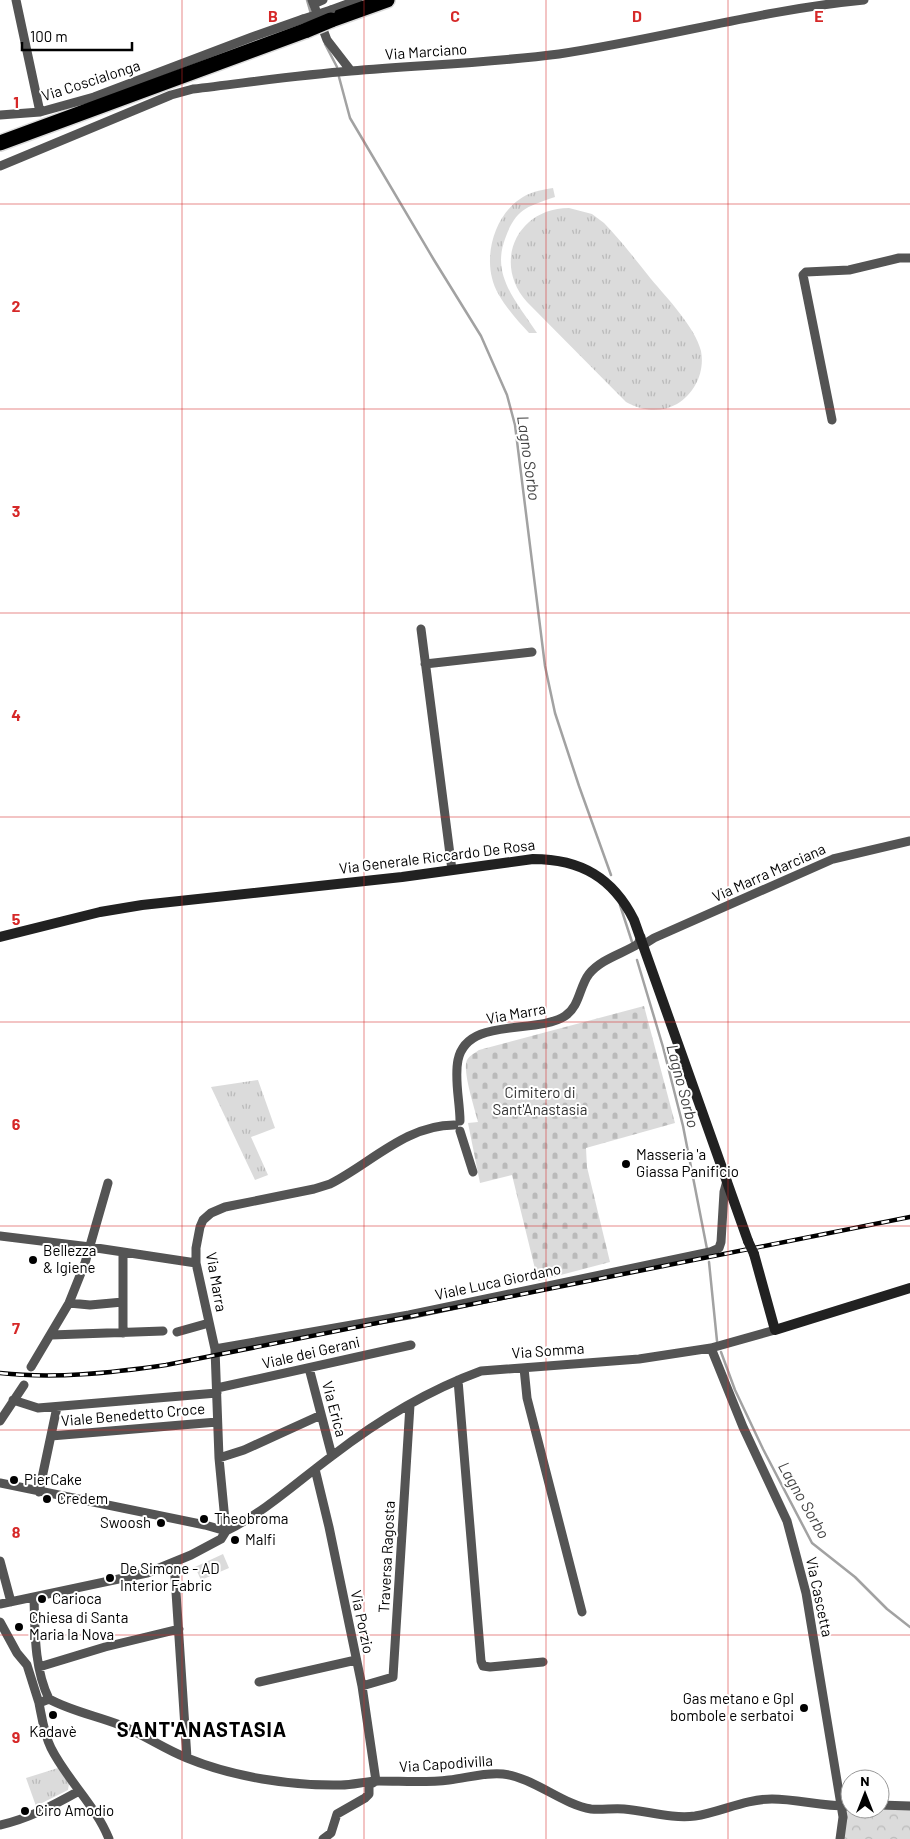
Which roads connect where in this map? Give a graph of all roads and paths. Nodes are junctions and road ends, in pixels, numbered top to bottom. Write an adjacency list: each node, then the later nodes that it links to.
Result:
1 (16, 0): 11 (street)
2 (323, 0): 6 (street)
3 (358, 0): 7 (street)
4 (387, 0): 8 (highway)
5 (864, 0): 10 (street, Via Marciano)
6 (313, 2): 10 (street)
7 (343, 3): 8 (street)
8 (331, 15): 9 (highway, bridge)
9 (305, 24): 11 (street, Via Coscialonga); 13 (highway)
10 (351, 71): 14 (street, Via Marciano)
11 (40, 112): 12 (street, Via Coscialonga)
12 (0, 115)
13 (0, 142)
14 (0, 166)
15 (910, 258): 16 (street)
16 (832, 420)
17 (421, 630): 19 (street)
18 (532, 652): 19 (street)
19 (425, 664): 21 (street)
20 (910, 840): 23 (street, Via Marra Marciana)
21 (452, 870): 22 (main road, Via Generale Riccardo De Rosa); 23 (main road, Via Generale Riccardo De Rosa)
22 (0, 937)
23 (642, 941): 24 (street, Via Marra); 25 (main road, Via Generale Riccardo De Rosa)
24 (621, 954): 25 (street, Via Marra); 26 (street, Via Marra)
25 (647, 956): 28 (main road, Via Generale Riccardo De Rosa)
26 (458, 1126): 27 (street); 33 (street, Via Marra)
27 (473, 1172)
28 (727, 1181): 38 (main road, Via Generale Riccardo De Rosa, bridge); 45 (street, Viale Luca Giordano)
29 (108, 1184): 31 (street)
30 (0, 1236): 31 (street)
31 (90, 1247): 32 (street); 36 (street)
32 (123, 1252): 33 (street); 35 (street)
33 (196, 1263): 37 (street, Via Marra)
34 (910, 1288): 38 (main road, Via Somma)
35 (122, 1302): 36 (street); 40 (street)
36 (69, 1303): 42 (street)
37 (210, 1323): 41 (street); 45 (street, Via Marra)
38 (774, 1330): 44 (street, Via Somma)
39 (163, 1331): 40 (street)
40 (123, 1332): 42 (street)
41 (177, 1332)
42 (51, 1336): 46 (street)
43 (410, 1345): 47 (street, Viale dei Gerani)
44 (711, 1348): 48 (street, Via Somma); 82 (street, Via Cascetta)
45 (216, 1349): 51 (street, Via Marra)
46 (31, 1367)
47 (309, 1368): 51 (street, Viale dei Gerani); 55 (street, Via Erica)
48 (524, 1368): 49 (street, Via Somma); 70 (street)
49 (458, 1380): 53 (street, Via Somma); 75 (street)
50 (24, 1384): 52 (street)
51 (217, 1390): 54 (street, Viale dei Gerani); 57 (street, Via Marra)
52 (13, 1400): 54 (street, Viale dei Gerani); 56 (street)
53 (410, 1405): 59 (street, Via Somma); 78 (street, Traversa Ragosta)
54 (57, 1407): 58 (street)
55 (322, 1415): 59 (street, Via Erica); 60 (street)
56 (0, 1421)
57 (218, 1422): 58 (street, Viale Benedetto Croce); 60 (street, Via Marra)
58 (51, 1436): 63 (street)
59 (332, 1456): 61 (street, Via Somma)
60 (219, 1458): 64 (street, Via Marra)
61 (315, 1469): 64 (street, Via Somma); 74 (street, Via Porzio)
62 (0, 1483): 63 (street)
63 (40, 1492): 64 (street)
64 (226, 1532): 66 (street, Via Somma)
65 (0, 1561): 68 (street)
66 (174, 1562): 67 (street, Via Somma); 72 (street)
67 (34, 1597): 68 (street, Via Somma); 76 (street)
68 (11, 1602): 69 (street, Via Somma)
69 (0, 1604)
70 (582, 1612)
71 (0, 1622): 73 (street)
72 (180, 1629): 76 (street); 81 (street)
73 (4, 1637): 80 (street)
74 (356, 1660): 77 (street); 78 (street, Via Porzio)
75 (542, 1662)
76 (38, 1666): 79 (street)
77 (259, 1682)
78 (362, 1686): 83 (street, Via Porzio)
79 (49, 1699): 80 (street); 81 (street, Via Capodivilla)
80 (39, 1703): 84 (street)
81 (187, 1758): 83 (street, Via Capodivilla)
82 (840, 1774)
83 (376, 1781): 85 (street, Via Capodivilla); 91 (street)
84 (79, 1791): 89 (street); 90 (street)
85 (840, 1805)
86 (890, 1806): 87 (street)
87 (910, 1806)
88 (843, 1819): 92 (street, Via Cascetta)
89 (0, 1825)
90 (109, 1839)
91 (323, 1839)
92 (840, 1839)

